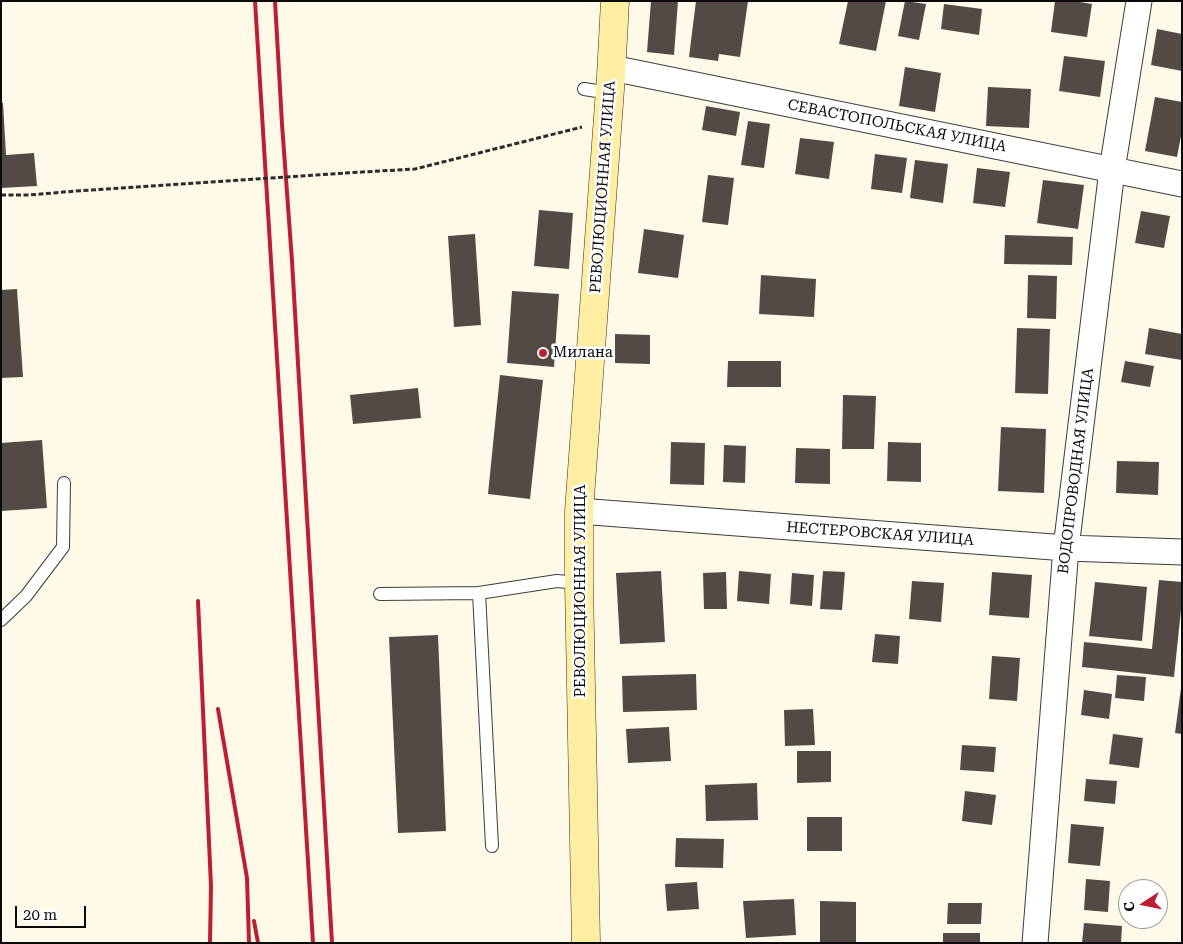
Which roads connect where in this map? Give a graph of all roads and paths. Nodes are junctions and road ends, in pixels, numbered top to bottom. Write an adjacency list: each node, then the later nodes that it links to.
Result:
1 (615, 1): 3 (main road, РЕВОЛЮЦИОННАЯ УЛИЦА)
2 (1139, 1): 5 (street, ВОДОПРОВОДНАЯ УЛИЦА)
3 (602, 84): 5 (street, СЕВАСТОПОЛЬСКАЯ УЛИЦА); 9 (main road, РЕВОЛЮЦИОННАЯ УЛИЦА)
4 (588, 125): 7 (path, bridge)
5 (1112, 170): 6 (street, СЕВАСТОПОЛЬСКАЯ УЛИЦА); 10 (street, ВОДОПРОВОДНАЯ УЛИЦА)
6 (1182, 184)
7 (1, 194)
8 (64, 483): 15 (lane)
9 (579, 510): 10 (street, НЕСТЕРОВСКАЯ УЛИЦА); 12 (main road, РЕВОЛЮЦИОННАЯ УЛИЦА)
10 (1066, 548): 11 (street, НЕСТЕРОВСКАЯ УЛИЦА); 18 (street, ВОДОПРОВОДНАЯ УЛИЦА)
11 (1182, 552)
12 (578, 583): 13 (lane); 17 (main road, РЕВОЛЮЦИОННАЯ УЛИЦА)
13 (479, 593): 14 (lane); 16 (lane)
14 (380, 594)
15 (1, 620)
16 (492, 846)
17 (586, 943)
18 (1035, 943)

